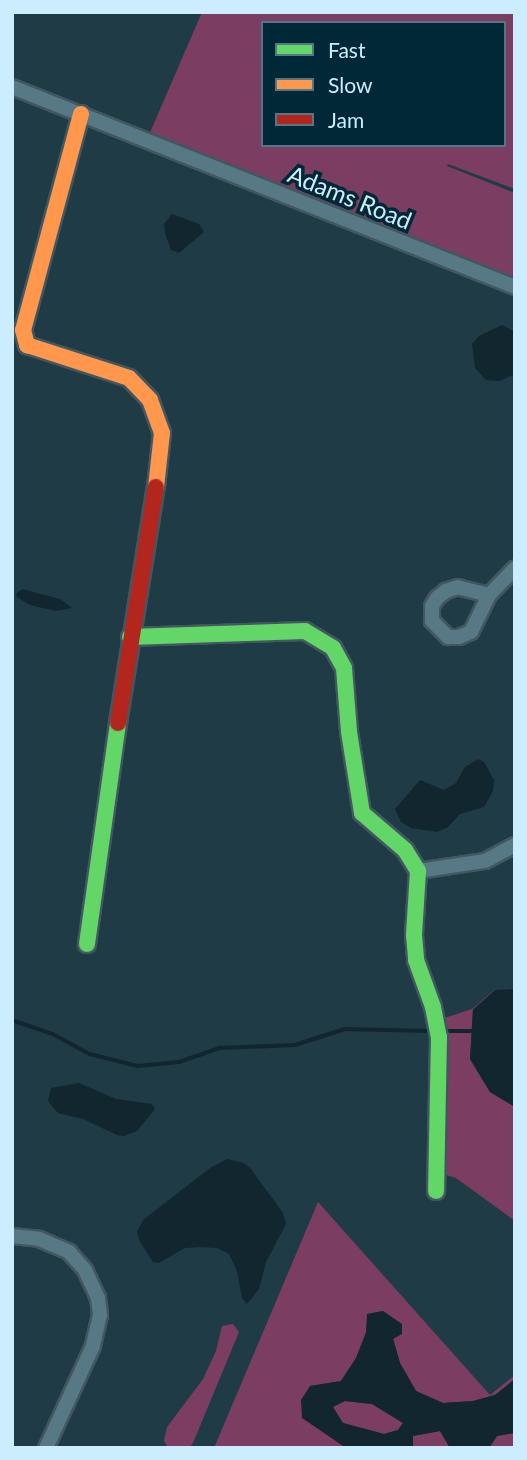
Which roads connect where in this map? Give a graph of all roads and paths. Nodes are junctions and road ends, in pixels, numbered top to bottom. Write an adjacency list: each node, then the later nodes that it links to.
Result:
1 (12, 87): 2 (street, Adams Road)
2 (81, 114): 3 (street, Adams Road); 6 (street)
3 (515, 287)
4 (515, 568): 5 (street)
5 (489, 595)
6 (130, 636): 8 (street); 9 (street)
7 (515, 845): 8 (street)
8 (418, 872): 10 (street)
9 (87, 944)
10 (436, 1191)
11 (12, 1236): 12 (street)
12 (46, 1448)

